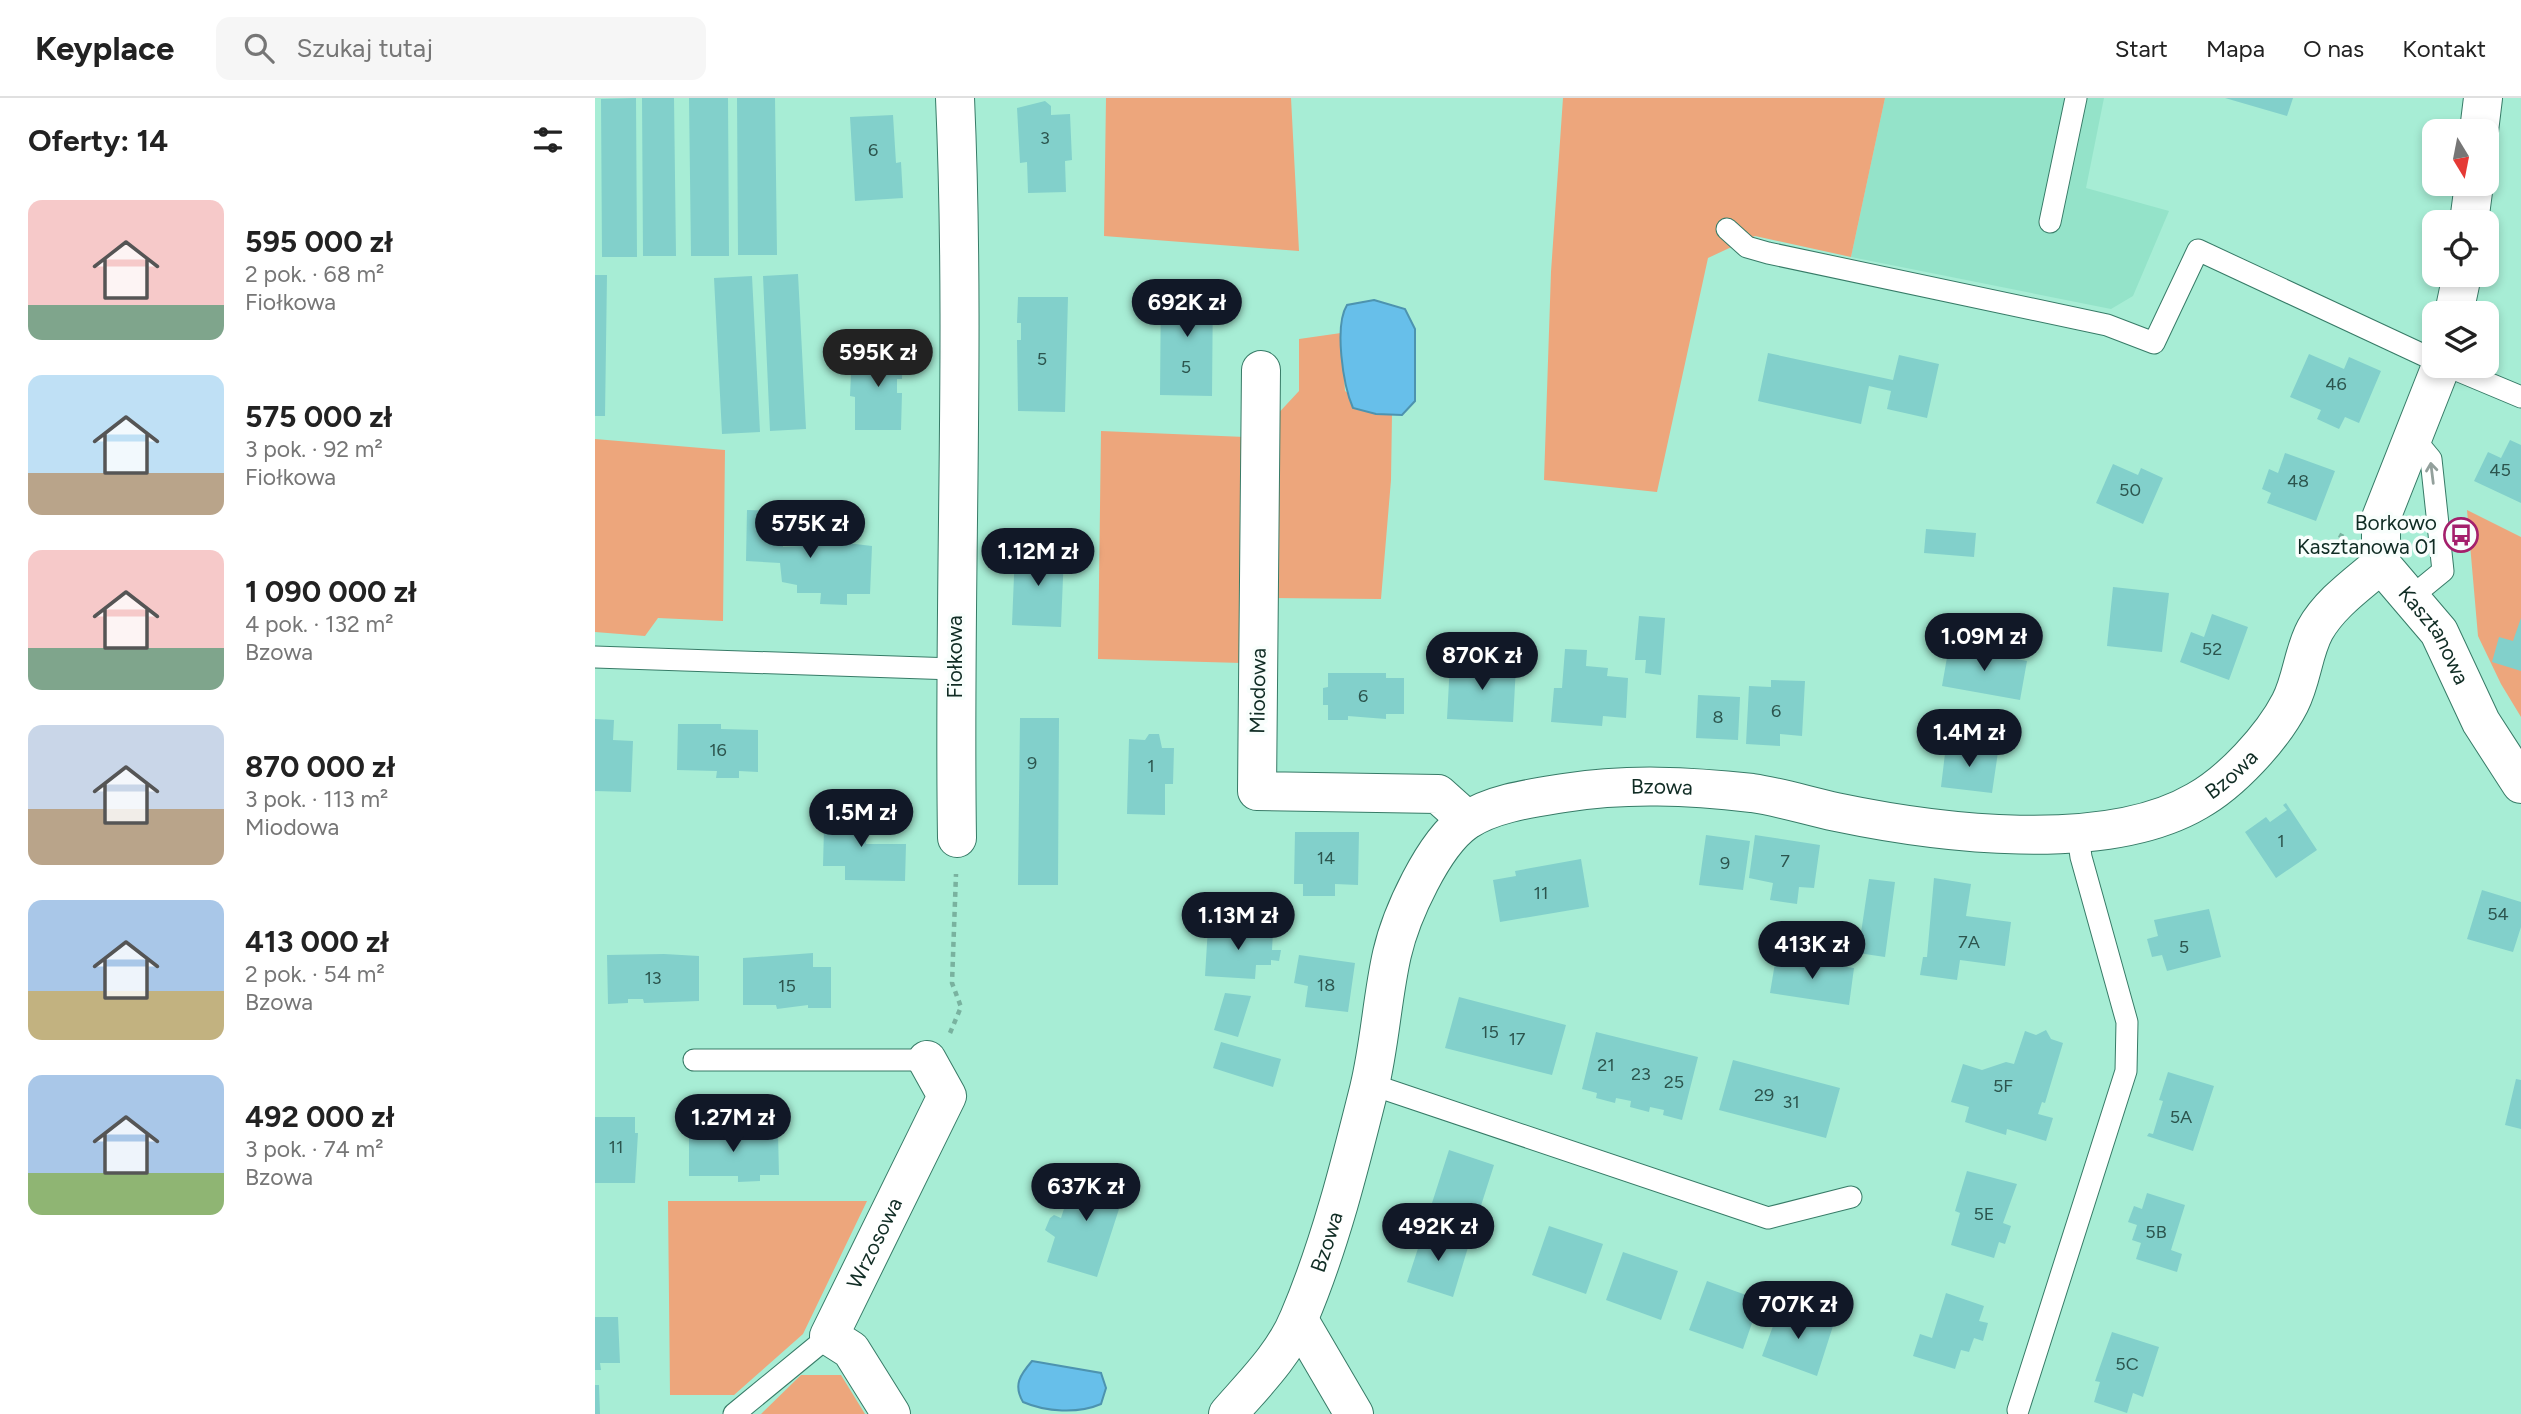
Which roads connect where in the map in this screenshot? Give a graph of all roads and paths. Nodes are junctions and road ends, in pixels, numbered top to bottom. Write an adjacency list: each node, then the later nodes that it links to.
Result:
1 (955, 98): 16 (street, Fiołkowa)
2 (2076, 98): 5 (lane)
3 (2483, 98): 4 (street)
4 (2480, 119)
5 (2050, 222)
6 (1727, 229): 7 (lane)
7 (2422, 354)
8 (1261, 370): 18 (street, Miodowa)
9 (2436, 378): 12 (street)
10 (2476, 378): 11 (lane)
11 (2521, 397)
12 (2412, 436): 13 (street); 14 (lane, one-way to 12)
13 (2381, 564): 14 (street, Kasztanowa); 19 (street, Bzowa)
14 (2410, 598): 17 (street, Kasztanowa)
15 (595, 657): 16 (lane)
16 (954, 669): 20 (street, Fiołkowa)
17 (2521, 784)
18 (1468, 820): 19 (street, Bzowa); 23 (street, Bzowa)
19 (2078, 835): 27 (lane)
20 (957, 838): 22 (path)
21 (694, 1060): 22 (lane)
22 (926, 1060): 26 (street, Wrzosowa)
23 (1370, 1084): 24 (lane); 25 (street, Bzowa)
24 (1851, 1196)
25 (1299, 1320): 30 (street, Bzowa); 31 (street)
26 (829, 1336): 28 (lane); 29 (street)
27 (2018, 1410)
28 (734, 1414)
29 (891, 1414)
30 (1228, 1414)
31 (1354, 1414)

